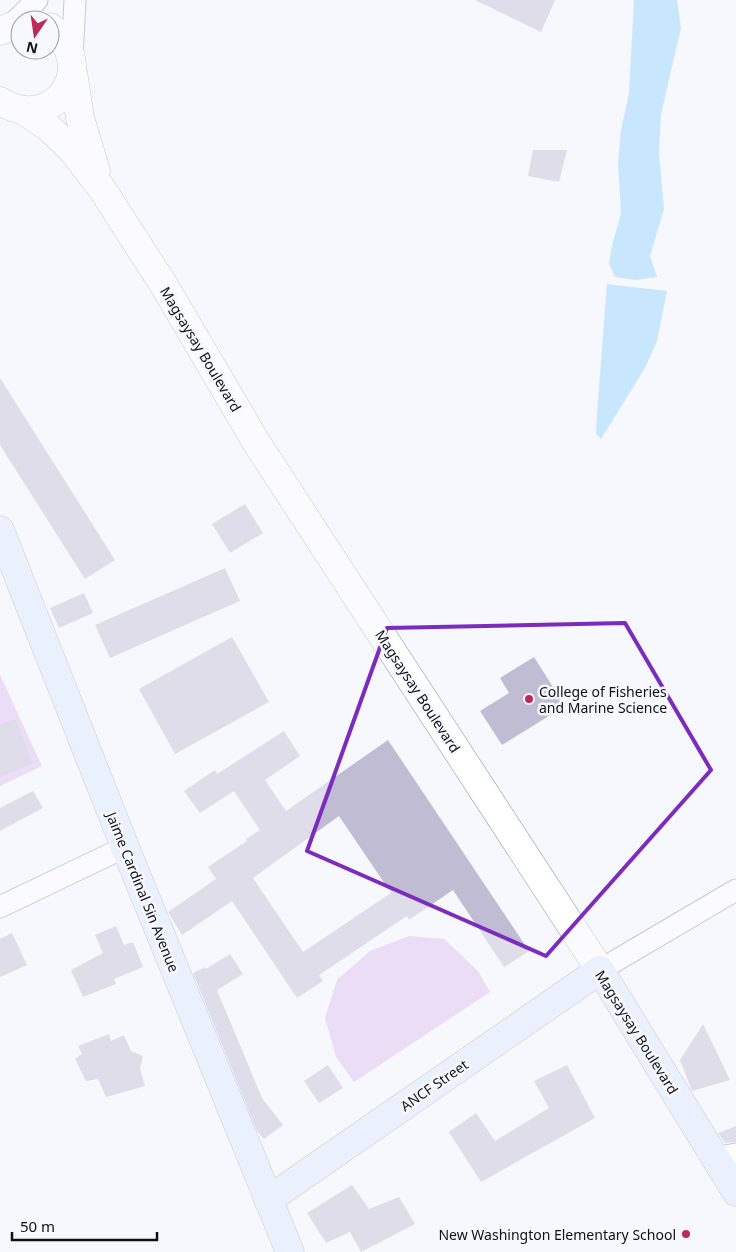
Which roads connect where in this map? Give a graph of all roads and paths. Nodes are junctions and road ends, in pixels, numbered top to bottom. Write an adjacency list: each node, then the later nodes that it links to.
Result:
1 (37, 0): 3 (street)
2 (74, 0): 5 (street, Magsaysay Boulevard)
3 (7, 28)
4 (60, 35): 5 (street)
5 (72, 65): 6 (street); 7 (street, Magsaysay Boulevard)
6 (9, 106): 7 (street, Magsaysay Boulevard)
7 (102, 189): 12 (street, Magsaysay Boulevard)
8 (0, 530): 9 (main road, Jaime Cardinal Sin Avenue)
9 (125, 847): 11 (street); 15 (main road, Jaime Cardinal Sin Avenue)
10 (736, 890): 12 (street)
11 (0, 907)
12 (600, 970): 13 (main road, Magsaysay Boulevard); 15 (main road, ANCF Street)
13 (725, 1156): 14 (main road, Magsaysay Boulevard)
14 (736, 1192)
15 (268, 1200): 16 (main road, Jaime Cardinal Sin Avenue)
16 (290, 1252)

